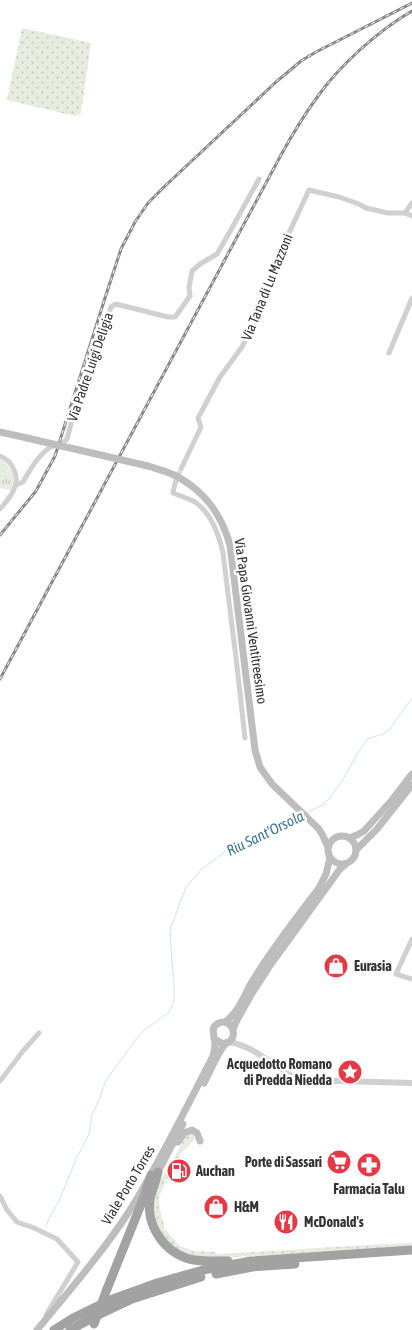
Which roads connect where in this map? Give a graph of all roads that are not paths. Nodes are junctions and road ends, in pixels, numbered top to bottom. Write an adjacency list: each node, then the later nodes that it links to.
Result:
1 (259, 179): 11 (street, Via Padre Luigi Deligia)
2 (412, 203): 3 (street)
3 (405, 213): 4 (street, Via Tana di Lu Mazzoni); 9 (street, Via Tana di Lu Mazzoni)
4 (412, 216)
5 (412, 298): 6 (street)
6 (389, 353)
7 (0, 432): 13 (main road, Via Papa Giovanni Ventitreesimo, bridge)
8 (0, 456): 11 (street)
9 (181, 469)
10 (175, 483): 13 (street)
11 (16, 485): 12 (street)
12 (0, 509)
13 (241, 667): 14 (street); 17 (main road, Via Papa Giovanni Ventitreesimo)
14 (244, 738)
15 (412, 774): 19 (main road)
16 (412, 785): 21 (main road)
17 (318, 828): 18 (main road, Via Papa Giovanni Ventitreesimo); 20 (main road, Via Papa Giovanni Ventitreesimo)
18 (339, 836): 19 (main road); 20 (main road)
19 (349, 838): 21 (main road)
20 (328, 847): 22 (main road)
21 (356, 849): 23 (main road)
22 (330, 858): 23 (main road); 26 (main road)
23 (346, 864): 29 (main road, Viale Porto Torres)
24 (412, 938): 25 (street)
25 (412, 980)
26 (225, 1022): 28 (main road); 29 (main road)
27 (39, 1033): 30 (street)
28 (214, 1038): 29 (main road); 33 (main road, Viale Porto Torres)
29 (230, 1038): 31 (street); 33 (main road, Viale Porto Torres)
30 (0, 1081)
31 (412, 1084)
32 (200, 1140): 33 (main road)
33 (157, 1172): 37 (highway); 38 (highway, bridge); 39 (main road, Viale Porto Torres)
34 (0, 1196): 39 (street)
35 (412, 1250): 37 (highway)
36 (412, 1256): 41 (highway)
37 (251, 1261): 40 (highway)
38 (93, 1327)
39 (37, 1330)
40 (54, 1330)
41 (70, 1330)

